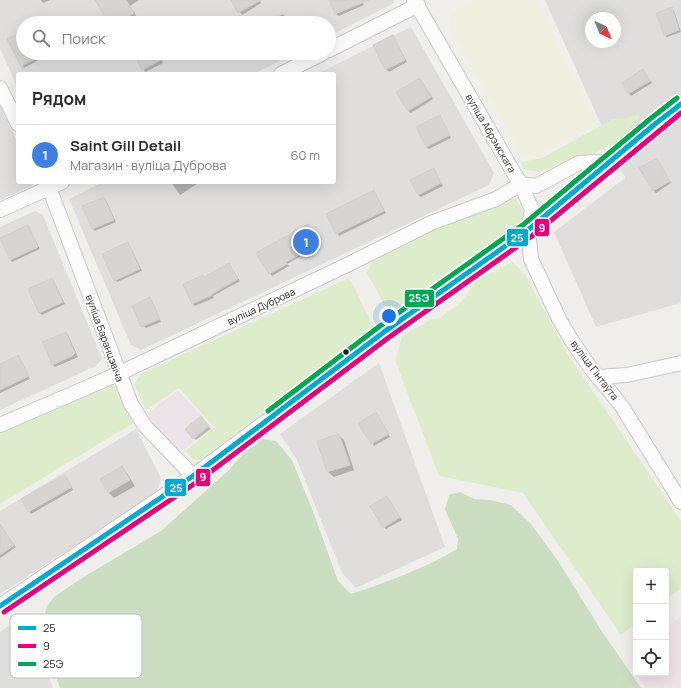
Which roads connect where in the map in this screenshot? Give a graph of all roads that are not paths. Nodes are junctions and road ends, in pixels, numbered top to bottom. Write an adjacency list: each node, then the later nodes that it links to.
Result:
1 (416, 3): 2 (street); 10 (street, вуліца Абрэмскага)
2 (336, 46)
3 (309, 60): 4 (street)
4 (285, 72)
5 (0, 88): 7 (street)
6 (681, 104): 8 (street)
7 (16, 120)
8 (609, 164): 10 (street); 12 (street)
9 (53, 184): 11 (street); 14 (street, вуліца Баранцэвіча)
10 (521, 184): 12 (street, вуліца Абрэмскага); 14 (street, вуліца Дуброва)
11 (0, 210)
12 (528, 230): 15 (street, вуліца Гінтаўта); 17 (street)
13 (681, 363): 15 (street)
14 (118, 374): 16 (street, вуліца Дуброва); 17 (street, вуліца Баранцэвіча)
15 (598, 377): 18 (street, вуліца Гінтаўта)
16 (0, 425)
17 (193, 476): 19 (street)
18 (681, 502)
19 (0, 606)

